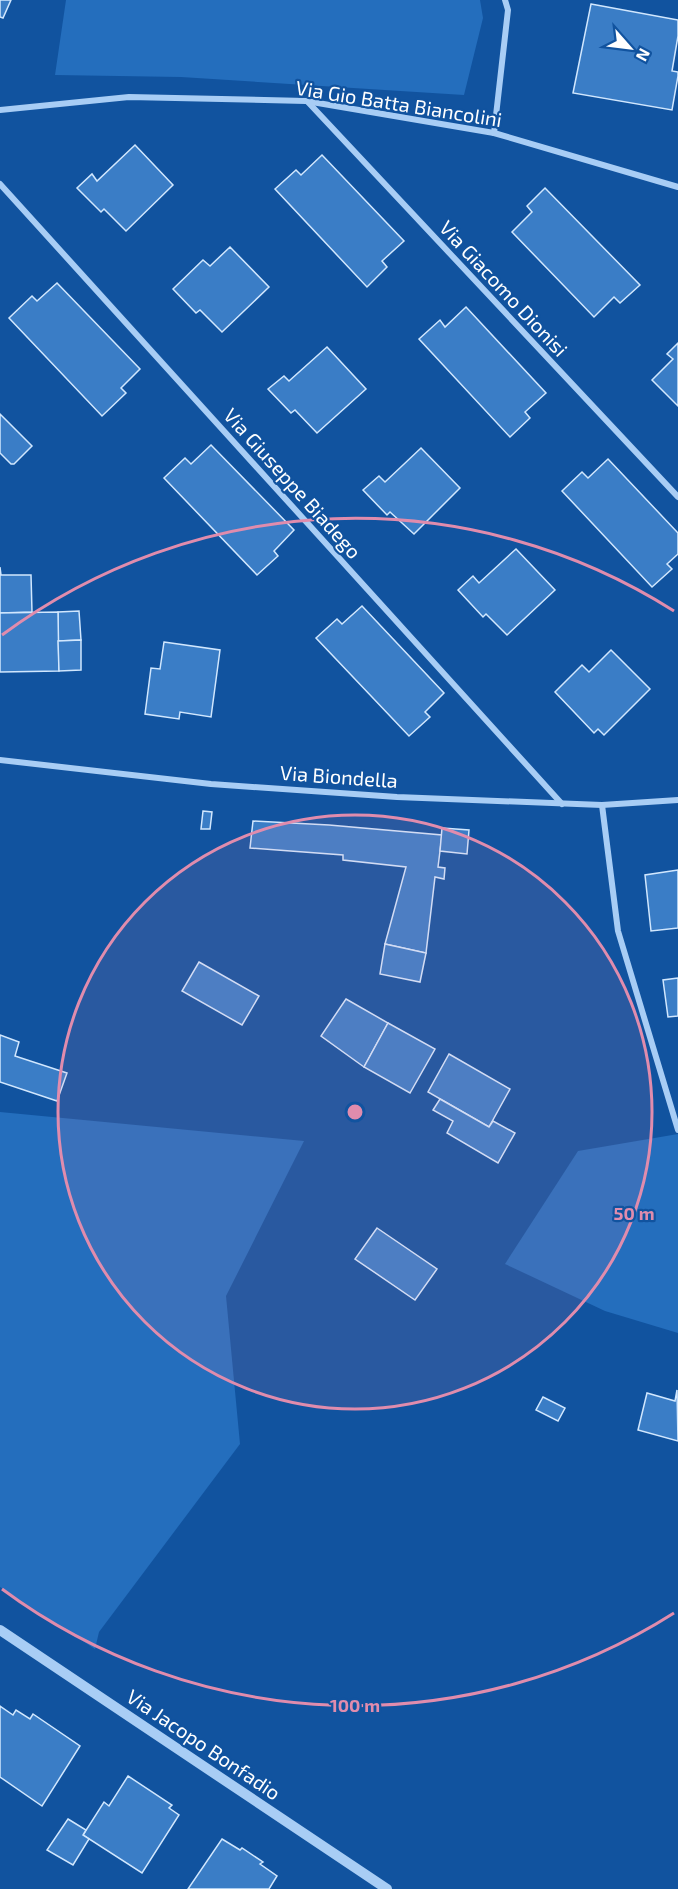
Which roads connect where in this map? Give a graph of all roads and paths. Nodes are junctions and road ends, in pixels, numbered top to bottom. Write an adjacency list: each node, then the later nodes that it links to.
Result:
1 (505, 0): 4 (street)
2 (306, 101): 3 (street, Via Gio Batta Biancolini); 4 (street, Via Gio Batta Biancolini); 7 (street, Via Giacomo Dionisi)
3 (0, 110)
4 (494, 133): 6 (street, Via Gio Batta Biancolini)
5 (0, 184): 10 (street, Via Giuseppe Biadego)
6 (678, 187)
7 (678, 497)
8 (0, 760): 10 (street, Via Biondella)
9 (678, 800): 11 (street, Via Biondella)
10 (562, 804): 11 (street, Via Biondella)
11 (602, 805): 12 (street)
12 (678, 1130)
13 (0, 1630): 14 (street, Via Jacopo Bonfadio)
14 (387, 1889)

